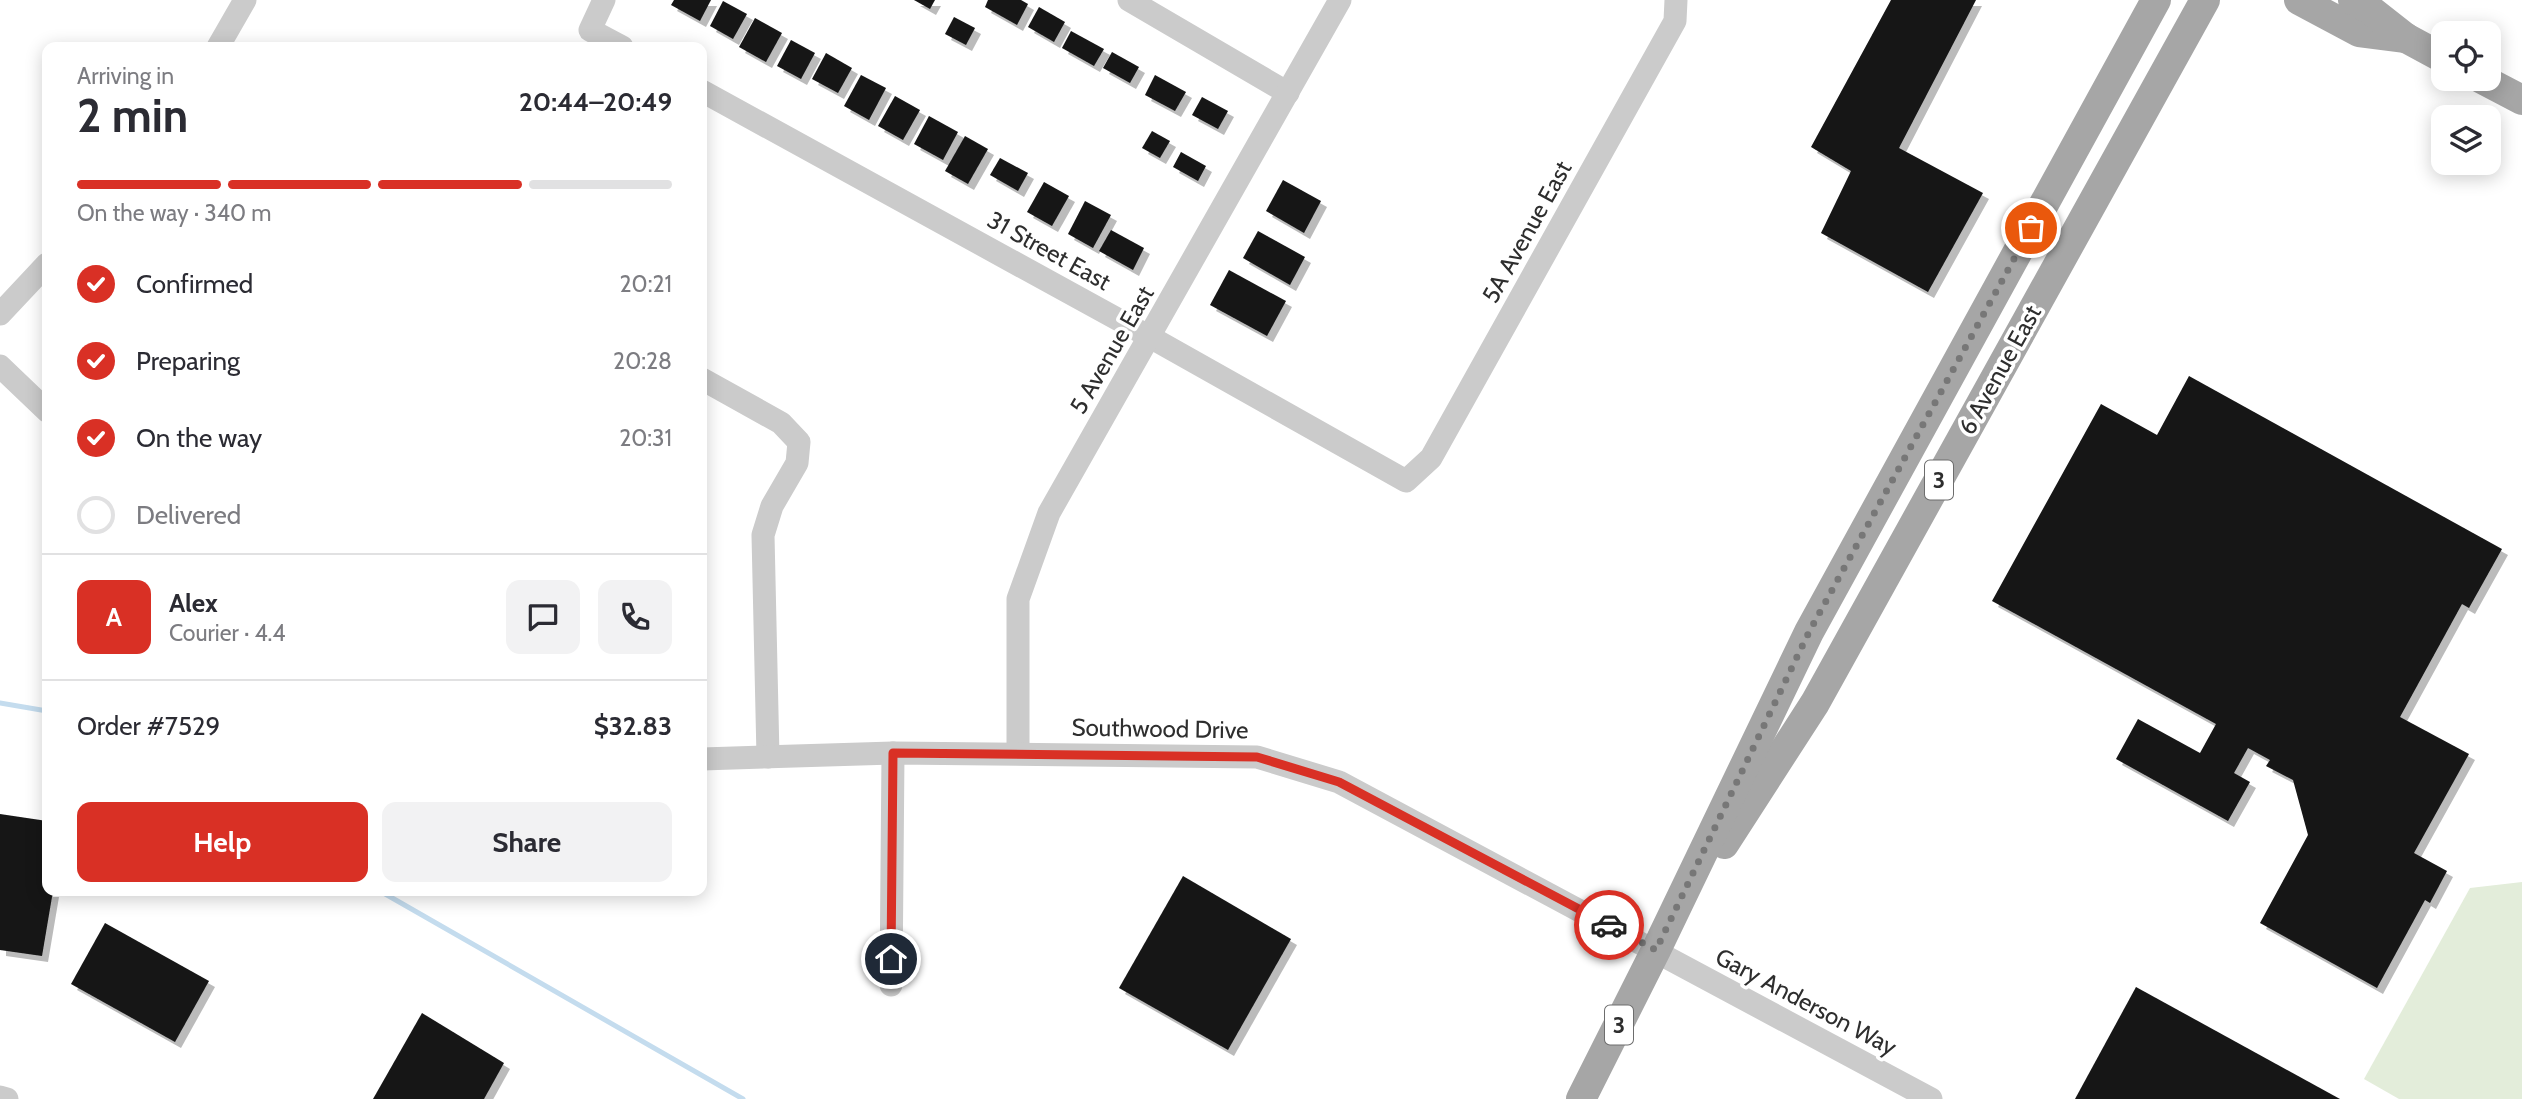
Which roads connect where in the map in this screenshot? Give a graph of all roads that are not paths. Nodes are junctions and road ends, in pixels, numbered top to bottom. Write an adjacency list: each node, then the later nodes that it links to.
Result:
1 (245, 0): 11 (street)
2 (604, 0): 12 (street)
3 (1129, 0): 15 (street)
4 (1340, 0): 15 (street, 5 Avenue East)
5 (1676, 0): 24 (street, 5A Avenue East)
6 (2156, 0): 29 (main road, 6 Avenue East / 3)
7 (2205, 0): 29 (main road, 6 Avenue East / 3)
8 (2299, 0): 10 (main road)
9 (2353, 0): 10 (main road)
10 (2406, 38): 13 (main road)
11 (221, 42)
12 (613, 42)
13 (2431, 52)
14 (2501, 89): 17 (main road)
15 (1288, 93): 20 (street, 5 Avenue East)
16 (707, 94): 20 (street, 31 Street East)
17 (2522, 100)
18 (42, 269): 19 (street)
19 (0, 314)
20 (1150, 337): 24 (street, 31 Street East); 26 (street, 5 Avenue East)
21 (0, 366): 23 (street)
22 (707, 382): 27 (street)
23 (42, 406)
24 (1406, 481)
25 (893, 753): 26 (street, Southwood Drive); 27 (street, Southwood Drive); 30 (street)
26 (1018, 753): 29 (street, Southwood Drive)
27 (768, 757): 28 (street, Southwood Drive)
28 (707, 759)
29 (1656, 950): 33 (main road, 6 Avenue East / 3); 34 (street, Gary Anderson Way)
30 (891, 985)
31 (0, 1097): 32 (street)
32 (7, 1099)
33 (1581, 1099)
34 (1931, 1099)

